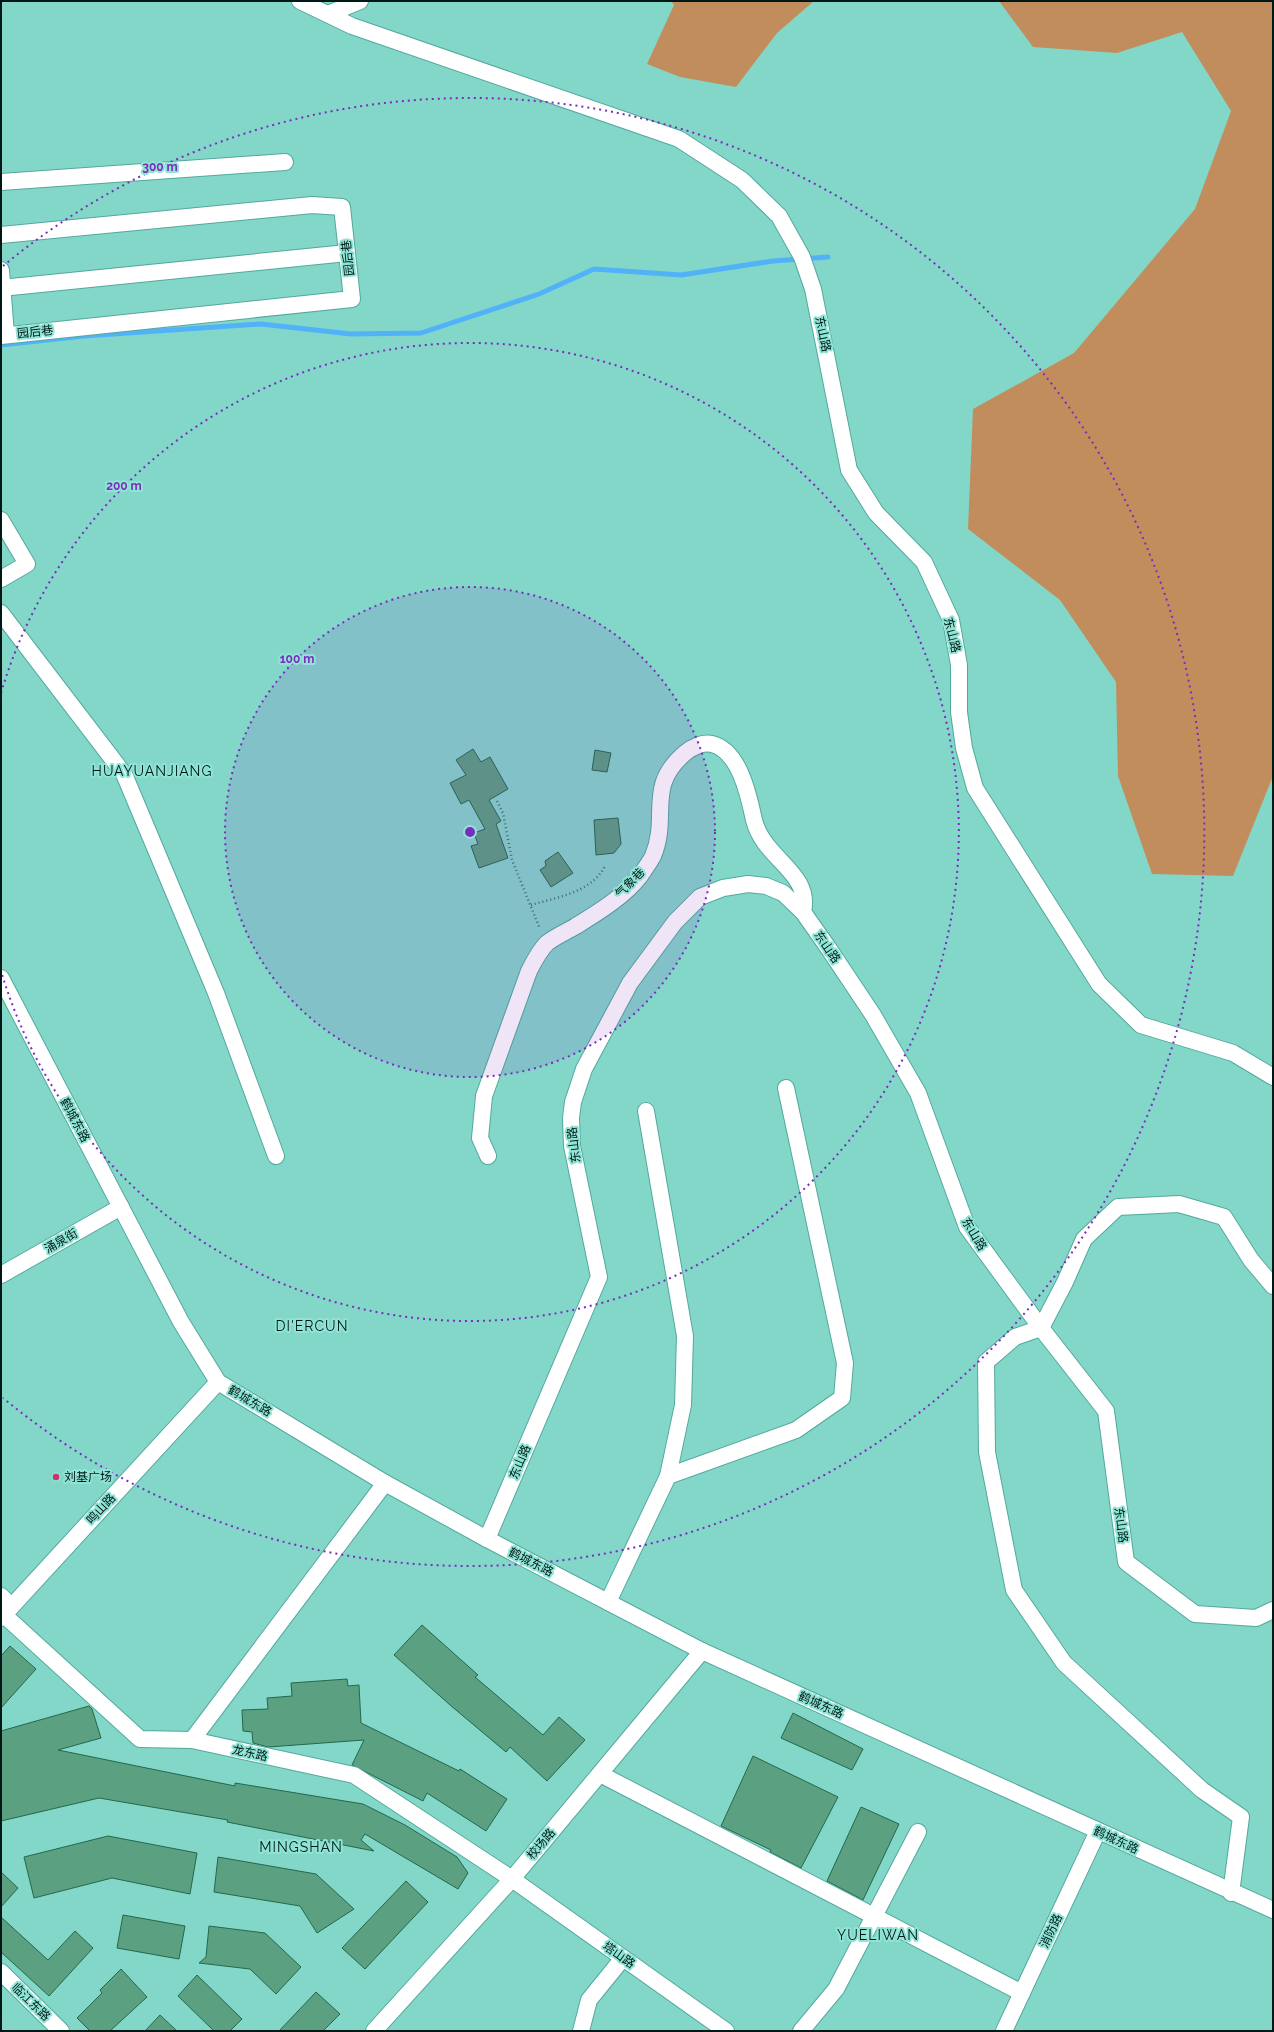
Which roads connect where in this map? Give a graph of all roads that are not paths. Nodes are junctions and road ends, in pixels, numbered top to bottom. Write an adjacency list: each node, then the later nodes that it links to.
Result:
1 (300, 1): 3 (street, 东山路)
2 (360, 1): 3 (street)
3 (328, 14): 17 (street, 东山路)
4 (285, 162): 5 (street)
5 (1, 182)
6 (1, 235): 7 (street, 园后巷)
7 (347, 253): 9 (street); 10 (street, 园后巷)
8 (1, 270): 9 (street)
9 (2, 288): 10 (street)
10 (4, 336)
11 (1, 520): 12 (street)
12 (1, 579)
13 (1, 613): 20 (street)
14 (803, 912): 21 (street, 气象巷); 25 (street, 东山路); 29 (street, 东山路)
15 (1, 978): 16 (street, 鹤城东路)
16 (7, 1004): 22 (street, 鹤城东路)
17 (1273, 1077)
18 (786, 1088): 27 (street)
19 (646, 1111): 27 (street)
20 (276, 1156)
21 (488, 1156)
22 (121, 1207): 23 (street, 涌泉街); 26 (street, 鹤城东路)
23 (1, 1275)
24 (1273, 1286): 25 (street)
25 (1041, 1328): 32 (street, 东山路); 39 (street)
26 (218, 1382): 28 (street, 鹤城东路); 31 (street, 鸣山路)
27 (668, 1476): 30 (street)
28 (385, 1483): 29 (street, 鹤城东路); 34 (street)
29 (487, 1539): 30 (street, 鹤城东路)
30 (608, 1602): 33 (street, 鹤城东路)
31 (4, 1609): 34 (street, 龙东路)
32 (1273, 1610)
33 (702, 1651): 35 (street, 校场路); 36 (street, 鹤城东路)
34 (192, 1740): 38 (street, 龙东路)
35 (600, 1774): 38 (street, 校场路); 41 (street)
36 (1098, 1831): 39 (street, 鹤城东路); 44 (street, 消防路)
37 (918, 1832): 41 (street)
38 (512, 1879): 42 (street, 塔山路); 46 (street, 校场路)
39 (1231, 1892): 40 (street, 鹤城东路)
40 (1273, 1910)
41 (874, 1916): 44 (street); 49 (street)
42 (623, 1958): 47 (street); 48 (street, 塔山路)
43 (1, 1972): 45 (street, 临江东路)
44 (1022, 1993): 50 (street, 消防路)
45 (61, 2031)
46 (374, 2031)
47 (581, 2031)
48 (726, 2031)
49 (801, 2031)
50 (1004, 2031)

